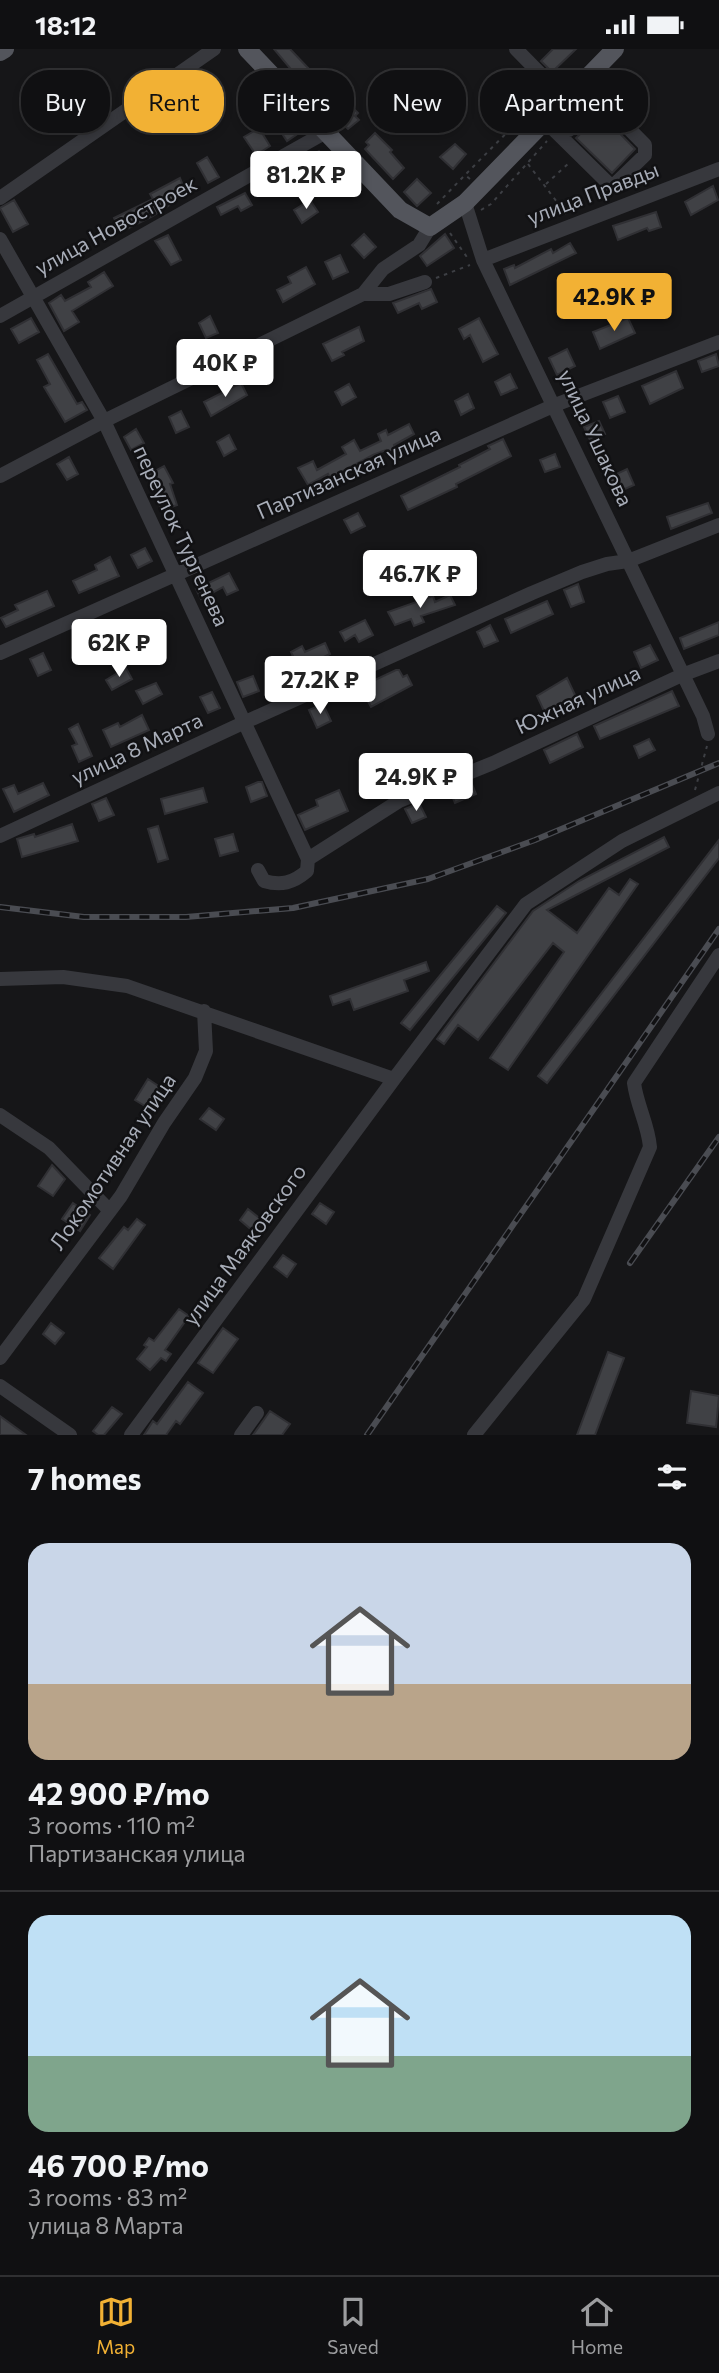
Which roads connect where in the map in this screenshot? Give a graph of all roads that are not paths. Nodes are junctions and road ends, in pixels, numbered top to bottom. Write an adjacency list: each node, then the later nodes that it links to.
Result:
1 (5, 49): 6 (main road)
2 (214, 49): 16 (street)
3 (247, 49): 7 (main road)
4 (516, 49): 8 (street)
5 (615, 49): 9 (main road)
6 (0, 52)
7 (267, 70)
8 (537, 70)
9 (595, 70)
10 (324, 133): 23 (street, улица Новостроек)
11 (327, 133): 18 (main road)
12 (533, 133): 17 (main road)
13 (557, 133): 14 (street)
14 (633, 133)
15 (719, 169): 20 (street, улица Правды)
16 (0, 198)
17 (465, 203): 18 (main road); 20 (street, улица Ушакова)
18 (438, 228): 22 (street)
19 (0, 239): 23 (street, переулок Тургенева)
20 (483, 260): 26 (street, улица Ушакова)
21 (425, 282): 22 (street)
22 (363, 294): 27 (street)
23 (34, 296): 24 (street, улица Новостроек); 27 (street, переулок Тургенева)
24 (0, 316)
25 (719, 342): 26 (street, Партизанская улица)
26 (555, 405): 30 (street, улица Ушакова); 31 (street, Партизанская улица)
27 (104, 421): 28 (street); 31 (street, переулок Тургенева)
28 (0, 476)
29 (719, 525): 30 (street, улица 8 Марта)
30 (628, 561): 34 (street, улица Ушакова); 35 (street, улица 8 Марта)
31 (175, 573): 32 (street, Партизанская улица); 35 (street, переулок Тургенева)
32 (0, 653)
33 (719, 661): 34 (street, Южная улица)
34 (682, 675): 36 (street, улица Ушакова); 39 (street, Южная улица)
35 (243, 723): 38 (street, улица 8 Марта); 39 (street, переулок Тургенева)
36 (708, 734)
37 (719, 793): 44 (street, улица Маяковского)
38 (0, 836)
39 (308, 859): 40 (street, Южная улица)
40 (258, 870)
41 (719, 955): 53 (street)
42 (0, 979): 43 (street)
43 (204, 1011): 44 (street); 46 (street, Локомотивная улица)
44 (394, 1079): 51 (street, улица Маяковского)
45 (0, 1115): 46 (street)
46 (110, 1211): 47 (street, Локомотивная улица)
47 (0, 1358)
48 (0, 1386): 50 (street)
49 (257, 1412): 52 (street)
50 (70, 1435)
51 (131, 1435)
52 (241, 1435)
53 (474, 1435)

